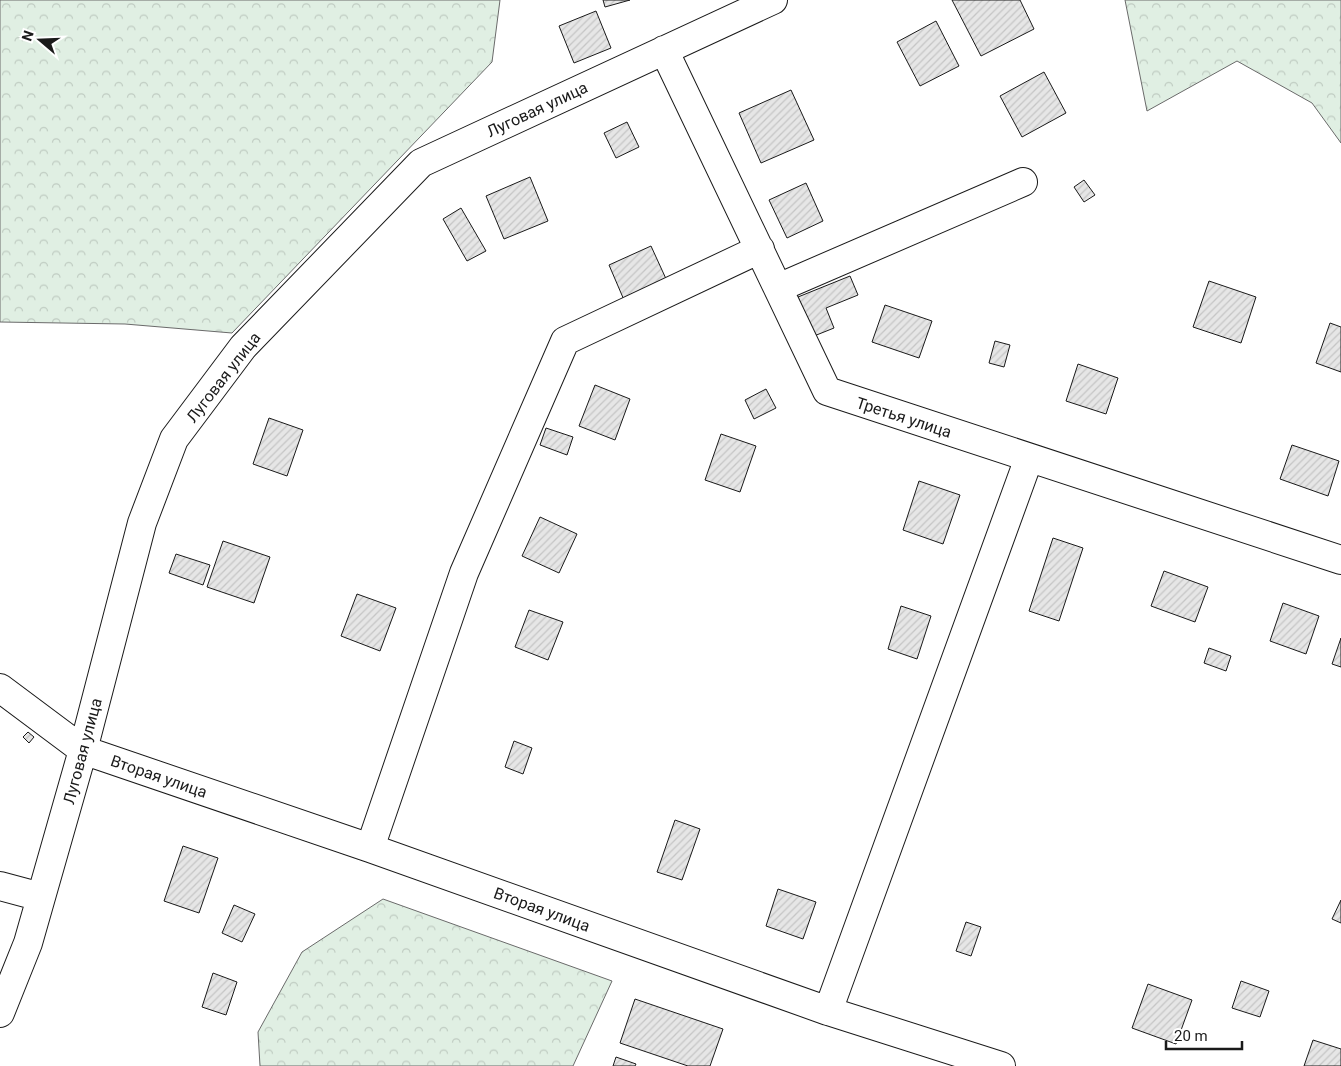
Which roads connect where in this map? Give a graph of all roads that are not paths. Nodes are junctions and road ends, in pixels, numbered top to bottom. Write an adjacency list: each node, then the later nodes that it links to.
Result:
1 (773, 0): 2 (street, Луговая улица)
2 (664, 50): 4 (street, Третья улица); 9 (street, Луговая улица)
3 (1023, 182): 5 (street)
4 (760, 249): 5 (street, Третья улица); 10 (street)
5 (778, 288): 6 (street, Третья улица)
6 (1029, 458): 7 (street, Третья улица); 13 (street)
7 (1341, 560)
8 (0, 688): 9 (street, Вторая улица)
9 (83, 750): 10 (street, Вторая улица); 12 (street, Луговая улица)
10 (370, 848): 13 (street, Вторая улица)
11 (0, 886): 12 (street)
12 (41, 896): 14 (street, Луговая улица)
13 (828, 1012): 15 (street, Вторая улица)
14 (0, 1013)
15 (1001, 1066)

